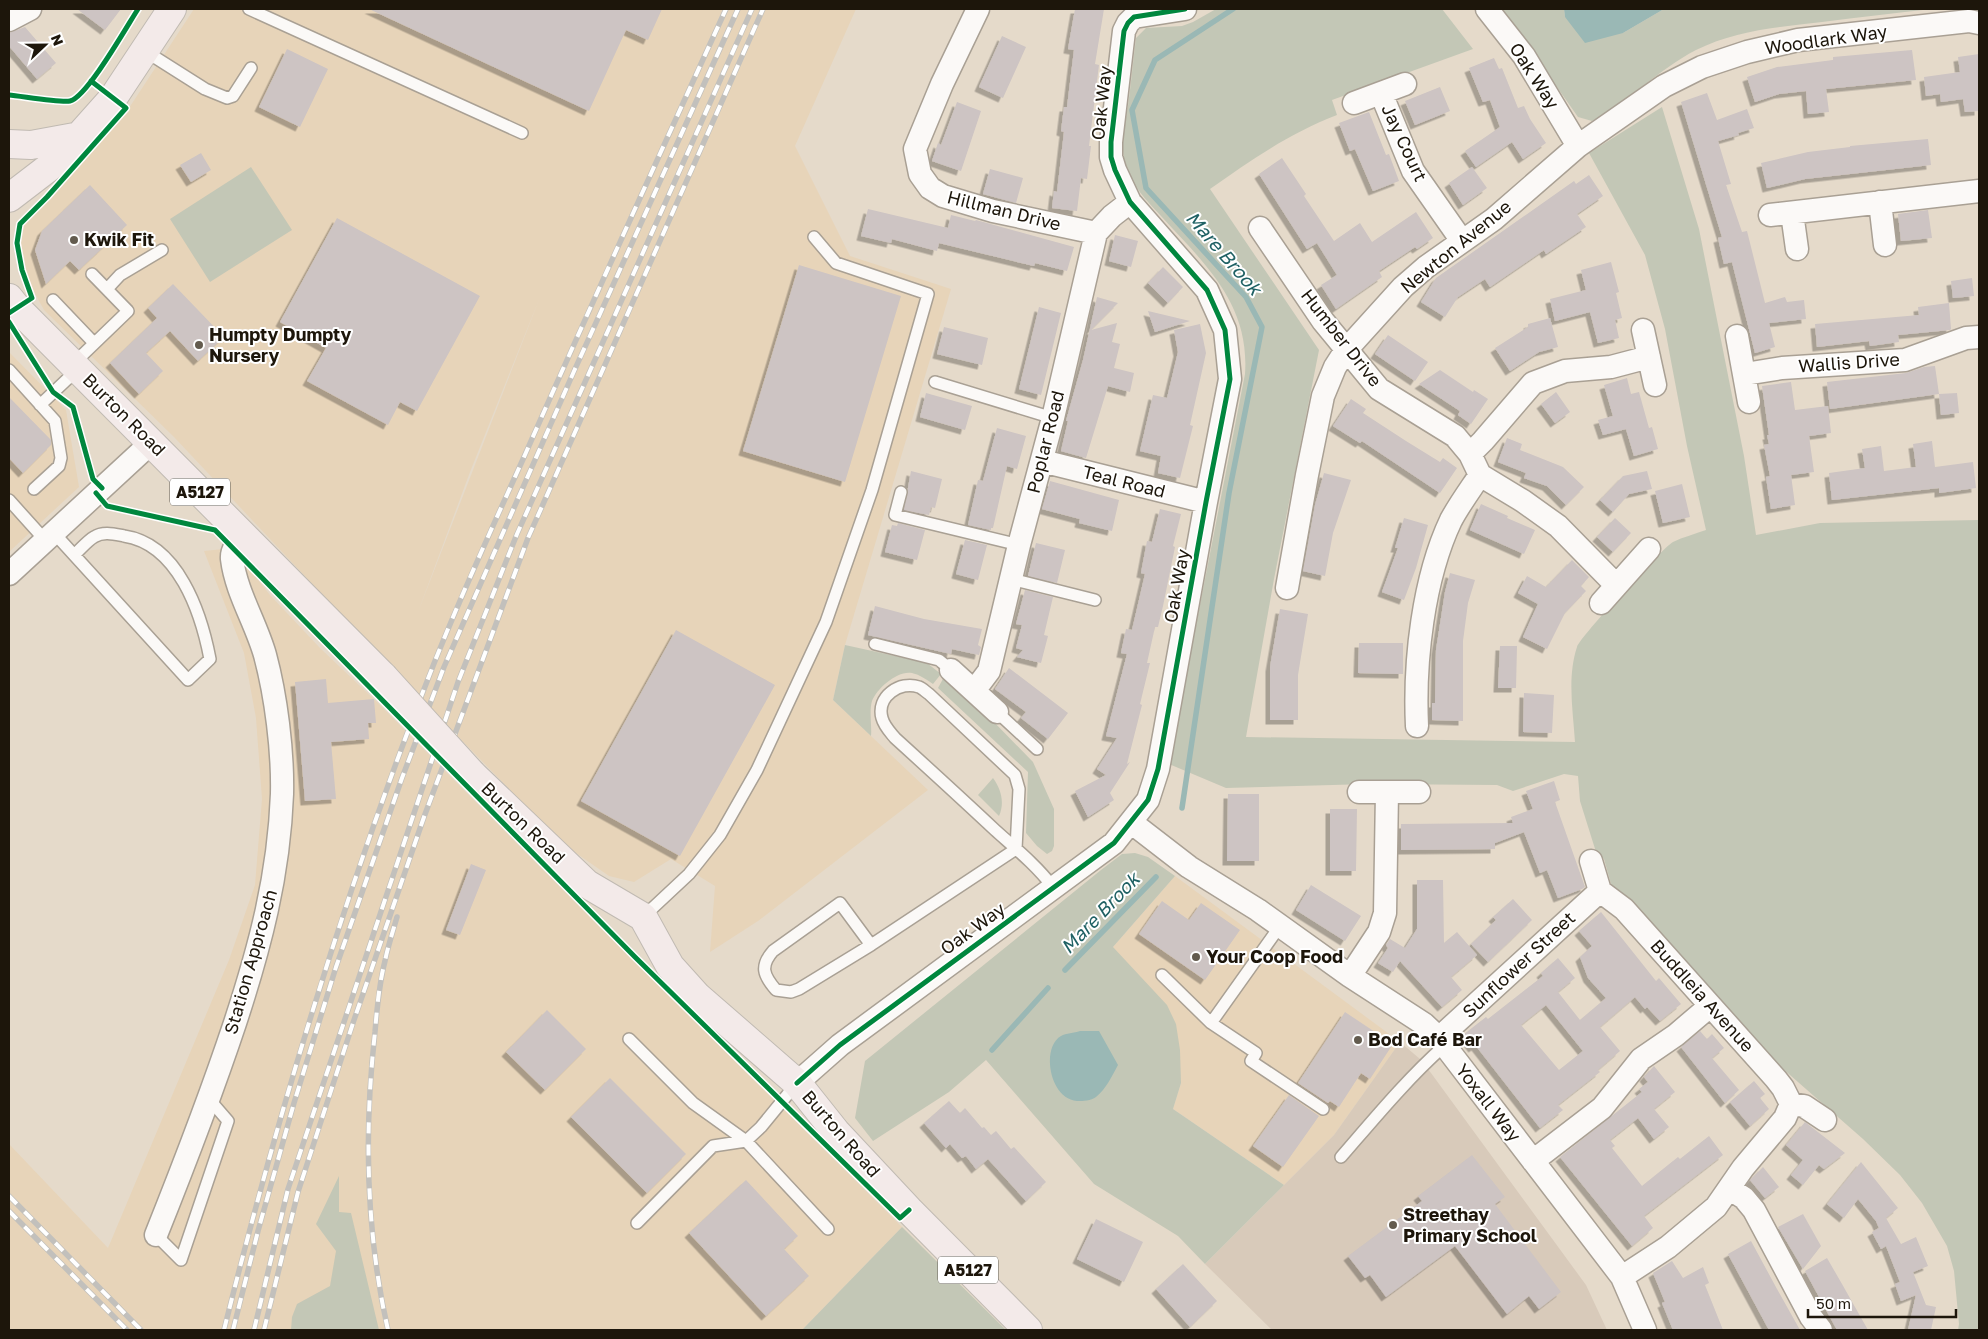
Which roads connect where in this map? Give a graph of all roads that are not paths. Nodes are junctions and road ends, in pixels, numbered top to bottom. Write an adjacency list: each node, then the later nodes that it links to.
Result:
1 (30, 9): 8 (street)
2 (172, 9): 10 (highway)
3 (249, 9): 15 (lane)
4 (978, 9): 26 (street, Hillman Drive)
5 (1185, 9): 7 (street, Oak Way)
6 (1487, 9): 18 (street, Oak Way)
7 (1135, 13): 21 (street, Oak Way)
8 (9, 20)
9 (1979, 22): 18 (street, Woodlark Way)
10 (145, 51): 11 (lane); 16 (highway)
11 (251, 68)
12 (1405, 84): 13 (street, Jay Court)
13 (1381, 93): 14 (street, Jay Court); 28 (street, Jay Court)
14 (1354, 103)
15 (522, 133)
16 (80, 136): 17 (highway); 20 (highway)
17 (9, 144)
18 (1578, 146): 28 (street, Newton Avenue)
19 (1979, 191): 22 (street)
20 (9, 198)
21 (1130, 202): 26 (street); 57 (street, Oak Way)
22 (1880, 202): 23 (street); 29 (street)
23 (1792, 213): 24 (street); 30 (street)
24 (1770, 215)
25 (1260, 228): 40 (street, Humber Drive)
26 (1096, 233): 49 (street, Poplar Road)
27 (814, 237): 83 (lane)
28 (1462, 241): 40 (street, Newton Avenue)
29 (1885, 245)
30 (1797, 249)
31 (162, 250): 33 (lane)
32 (92, 274): 33 (lane)
33 (107, 289): 39 (lane)
34 (11, 297): 42 (highway, Burton Road / A5127)
35 (53, 300): 39 (lane)
36 (1642, 330): 41 (street)
37 (1737, 336): 44 (street)
38 (1979, 337): 44 (street, Wallis Drive)
39 (94, 343): 42 (lane)
40 (1346, 350): 51 (street, Humber Drive); 66 (street, Newton Avenue)
41 (1648, 356): 46 (street); 51 (street)
42 (75, 367): 48 (lane); 50 (highway, Burton Road / A5127)
43 (9, 370): 48 (lane)
44 (1745, 374): 47 (street)
45 (935, 382): 49 (lane)
46 (1655, 385)
47 (1749, 402)
48 (40, 405): 54 (lane)
49 (1053, 418): 52 (street, Poplar Road)
50 (152, 442): 58 (street); 59 (highway, Burton Road / A5127)
51 (1470, 454): 53 (street, Humber Drive)
52 (1042, 461): 57 (street, Teal Road); 60 (street, Poplar Road)
53 (1480, 475): 65 (street); 73 (street)
54 (34, 489)
55 (901, 492): 60 (lane)
56 (9, 500): 58 (lane)
57 (1206, 502): 78 (street, Oak Way)
58 (49, 536): 62 (lane); 63 (street)
59 (244, 537): 83 (highway, Burton Road / A5127, bridge); 93 (street, Station Approach)
60 (1019, 545): 64 (street, Poplar Road)
61 (1649, 549): 65 (street)
62 (74, 555): 62 (lane)
63 (9, 574)
64 (1011, 579): 67 (lane); 71 (street, Poplar Road)
65 (1616, 585): 68 (street)
66 (1287, 588)
67 (1095, 600)
68 (1600, 603)
69 (875, 644): 70 (lane)
70 (951, 670): 71 (street)
71 (974, 691): 72 (street)
72 (997, 712): 74 (lane)
73 (1417, 726)
74 (1037, 749)
75 (1359, 792): 76 (street)
76 (1387, 792): 77 (street); 87 (street)
77 (1419, 792)
78 (1132, 823): 81 (street, Oak Way); 84 (street, Yoxall Way)
79 (1016, 848): 79 (lane); 81 (lane); 85 (lane)
80 (1591, 861): 82 (street)
81 (1052, 887): 92 (street, Oak Way)
82 (1600, 891): 88 (street, Buddleia Avenue); 91 (street, Sunflower Street)
83 (643, 917): 92 (highway, Burton Road / A5127)
84 (1280, 926): 87 (street, Yoxall Way); 89 (lane)
85 (871, 945): 85 (lane)
86 (1162, 975): 89 (lane)
87 (1350, 976): 91 (street, Yoxall Way)
88 (1710, 1006): 94 (street, Buddleia Avenue); 99 (street)
89 (1211, 1023): 95 (lane)
90 (629, 1039): 97 (lane)
91 (1441, 1042): 98 (lane); 99 (street, Yoxall Way)
92 (797, 1083): 97 (lane); 105 (highway, Burton Road / A5127)
93 (210, 1099): 103 (street, Station Approach); 103 (lane)
94 (1791, 1104): 96 (street); 100 (street)
95 (1323, 1109)
96 (1825, 1120)
97 (746, 1141): 101 (lane); 102 (lane)
98 (1341, 1157)
99 (1533, 1161): 104 (street, Yoxall Way)
100 (1730, 1189): 104 (street); 107 (street)
101 (637, 1223)
102 (828, 1229)
103 (156, 1235)
104 (1622, 1277): 106 (street, Yoxall Way)
105 (1028, 1330)
106 (1645, 1330)
107 (1821, 1330)

